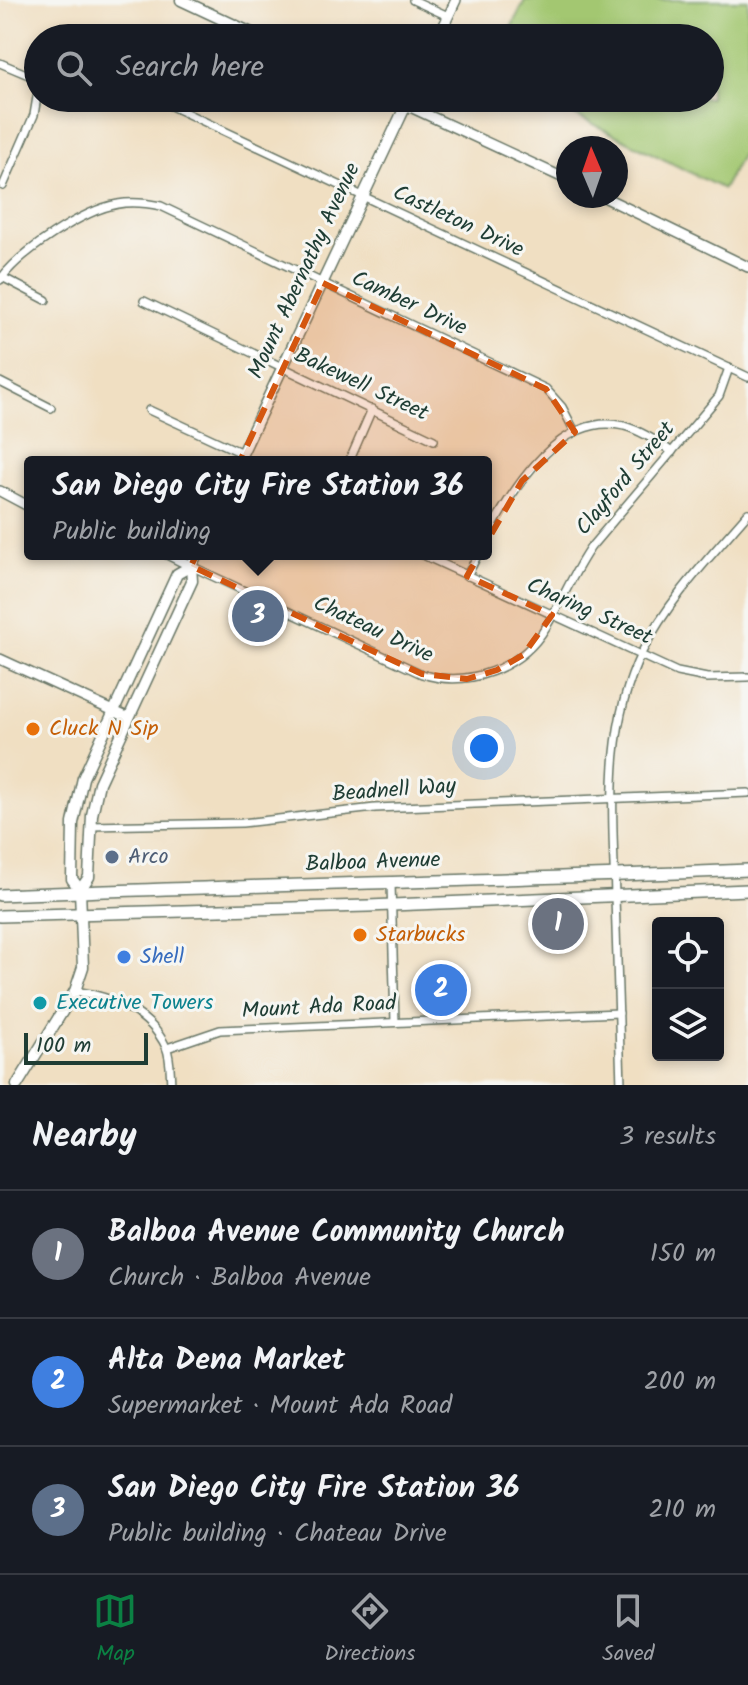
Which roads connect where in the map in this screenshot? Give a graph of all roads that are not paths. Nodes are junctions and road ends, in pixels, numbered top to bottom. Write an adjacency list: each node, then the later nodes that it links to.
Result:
1 (181, 0): 5 (main road)
2 (413, 0): 4 (street)
3 (456, 0): 4 (street)
4 (448, 16): 6 (street)
5 (232, 24)
6 (444, 24)
7 (0, 63): 8 (street)
8 (24, 73)
9 (34, 112): 14 (street)
10 (184, 112): 15 (street, Castleton Drive)
11 (403, 112): 15 (main road, Mount Abernathy Avenue)
12 (429, 112): 13 (street)
13 (556, 174)
14 (3, 186)
15 (363, 197): 19 (main road, Mount Abernathy Avenue); 23 (street, Castleton Drive)
16 (627, 208): 17 (street)
17 (748, 267)
18 (1, 279): 19 (street, Camber Drive); 20 (street)
19 (323, 283): 22 (main road, Mount Abernathy Avenue); 29 (street, Camber Drive)
20 (46, 300)
21 (144, 301): 22 (street, Bakewell Street)
22 (283, 368): 27 (street, Bakewell Street); 33 (main road, Mount Abernathy Avenue)
23 (729, 368): 24 (street, Castleton Drive); 31 (street, Clayford Street)
24 (748, 377)
25 (0, 382): 26 (street)
26 (51, 408)
27 (372, 409): 30 (street, Bakewell Street); 34 (street)
28 (149, 410): 32 (street)
29 (575, 432): 31 (street); 38 (street)
30 (434, 440)
31 (672, 452): 45 (street, Clayford Street)
32 (236, 456)
33 (241, 456)
34 (352, 456)
35 (0, 491): 36 (street)
36 (24, 504)
37 (748, 513): 46 (street)
38 (492, 529)
39 (179, 560): 43 (street, Chateau Drive)
40 (194, 560): 43 (main road)
41 (434, 560): 44 (street, Charing Street)
42 (475, 560): 44 (street)
43 (191, 566): 45 (street, Chateau Drive); 49 (main road); 50 (main road)
44 (467, 576): 45 (street, Charing Street)
45 (552, 615): 46 (street, Charing Street)
46 (640, 654): 48 (street, Charing Street); 52 (street)
47 (0, 659): 49 (street)
48 (748, 677)
49 (113, 710): 50 (street); 57 (main road)
50 (129, 718): 53 (main road)
51 (748, 793): 52 (street, Beadnell Way)
52 (612, 798): 53 (street, Beadnell Way); 55 (street)
53 (91, 826): 57 (main road)
54 (748, 870): 55 (main road, Balboa Avenue)
55 (615, 876): 56 (main road, Balboa Avenue); 60 (street)
56 (391, 884): 57 (main road, Balboa Avenue); 61 (street)
57 (80, 890): 59 (main road, Balboa Avenue); 62 (main road)
58 (748, 890): 60 (main road, Balboa Avenue)
59 (0, 895)
60 (615, 896): 61 (main road, Balboa Avenue); 65 (street)
61 (391, 904): 62 (main road, Balboa Avenue); 66 (street)
62 (81, 913): 63 (main road, Balboa Avenue); 64 (main road)
63 (0, 916)
64 (75, 991): 67 (street); 68 (main road)
65 (619, 1013): 66 (street, Mount Ada Road); 70 (street)
66 (395, 1022): 67 (street, Mount Ada Road)
67 (167, 1048): 69 (street)
68 (17, 1085)
69 (171, 1085)
70 (621, 1085)

